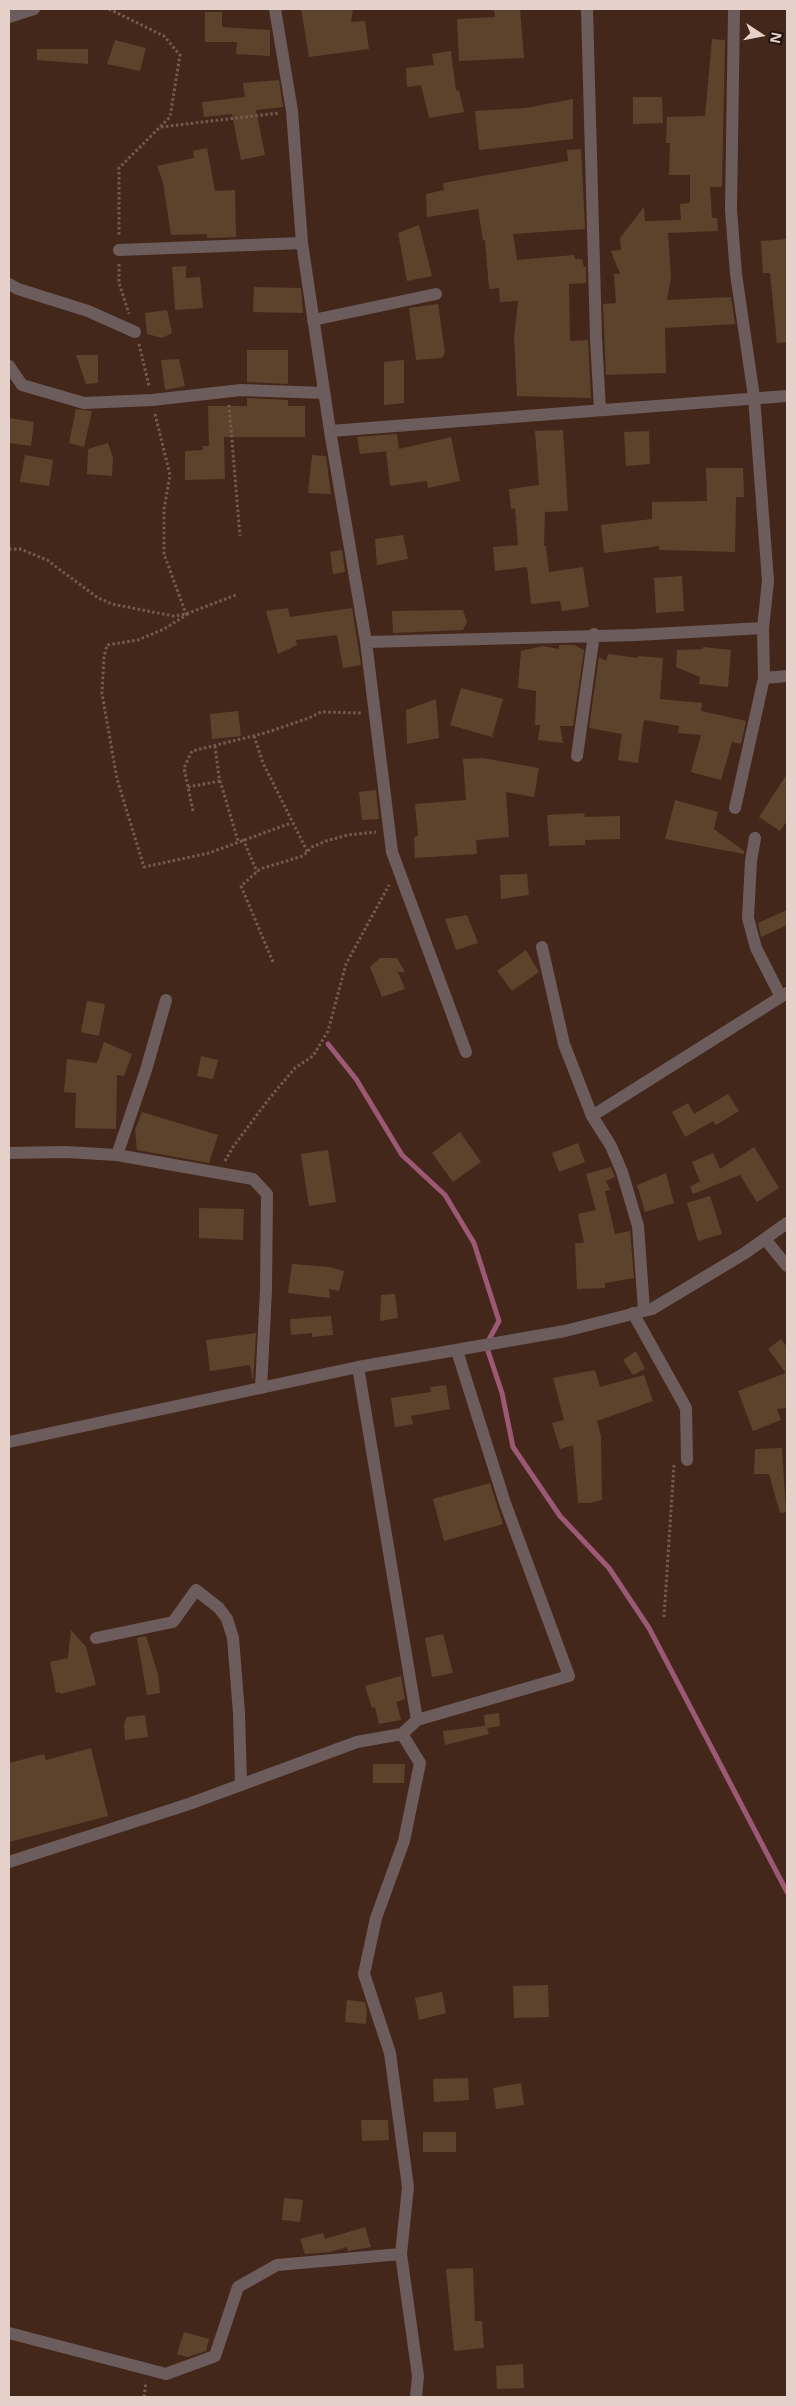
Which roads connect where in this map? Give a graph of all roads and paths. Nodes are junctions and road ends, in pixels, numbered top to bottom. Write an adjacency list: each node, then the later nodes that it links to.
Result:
1 (34, 9): 6 (street)
2 (109, 9): 8 (path)
3 (275, 9): 7 (street)
4 (587, 9): 21 (street)
5 (734, 9): 19 (street)
6 (9, 17)
7 (292, 111): 8 (path); 9 (street)
8 (160, 127): 10 (path)
9 (302, 243): 10 (street); 13 (street)
10 (119, 250): 14 (path)
11 (9, 284): 14 (street)
12 (436, 294): 13 (street)
13 (313, 320): 17 (street)
14 (135, 332): 20 (path)
15 (9, 366): 20 (street)
16 (228, 392): 17 (street); 20 (street); 23 (path)
17 (324, 393): 22 (street)
18 (787, 396): 19 (street)
19 (754, 397): 21 (street); 27 (street)
20 (152, 400): 26 (path)
21 (600, 410): 22 (street)
22 (330, 432): 29 (street)
23 (240, 536)
24 (9, 549): 26 (path)
25 (236, 594): 26 (path)
26 (187, 614): 44 (path)
27 (762, 628): 28 (street); 31 (street)
28 (594, 634): 29 (street); 35 (street)
29 (366, 642): 32 (street)
30 (787, 676): 31 (street)
31 (764, 678): 38 (street)
32 (374, 713): 33 (path); 41 (street)
33 (254, 736): 34 (path); 40 (path)
34 (215, 746): 36 (path); 37 (path)
35 (577, 756)
36 (220, 782): 37 (path); 44 (path)
37 (188, 787): 39 (path)
38 (735, 808)
39 (193, 811)
40 (291, 823): 43 (path); 45 (path)
41 (389, 830): 45 (path); 46 (street)
42 (756, 838): 50 (street)
43 (243, 839): 44 (path); 47 (path)
44 (238, 841)
45 (308, 852): 47 (path)
46 (398, 868): 52 (street); 56 (path)
47 (257, 872): 49 (path)
48 (542, 947): 53 (street)
49 (273, 962)
50 (784, 995): 53 (street)
51 (166, 1000): 55 (street)
52 (466, 1052)
53 (592, 1116): 60 (street)
54 (9, 1153): 55 (street)
55 (117, 1155): 56 (street)
56 (219, 1173): 63 (street)
57 (787, 1223): 58 (street)
58 (765, 1239): 59 (street); 60 (street)
59 (787, 1266)
60 (639, 1312): 61 (street); 65 (street)
61 (457, 1350): 62 (street); 68 (street)
62 (358, 1367): 63 (street); 68 (street)
63 (261, 1388): 64 (street)
64 (9, 1442)
65 (687, 1460): 66 (path)
66 (664, 1617)
67 (96, 1638): 70 (street)
68 (418, 1720): 69 (street)
69 (402, 1734): 70 (street); 72 (street)
70 (241, 1783): 71 (street)
71 (9, 1862)
72 (401, 2254): 73 (street); 74 (street)
73 (9, 2333)
74 (416, 2397)

